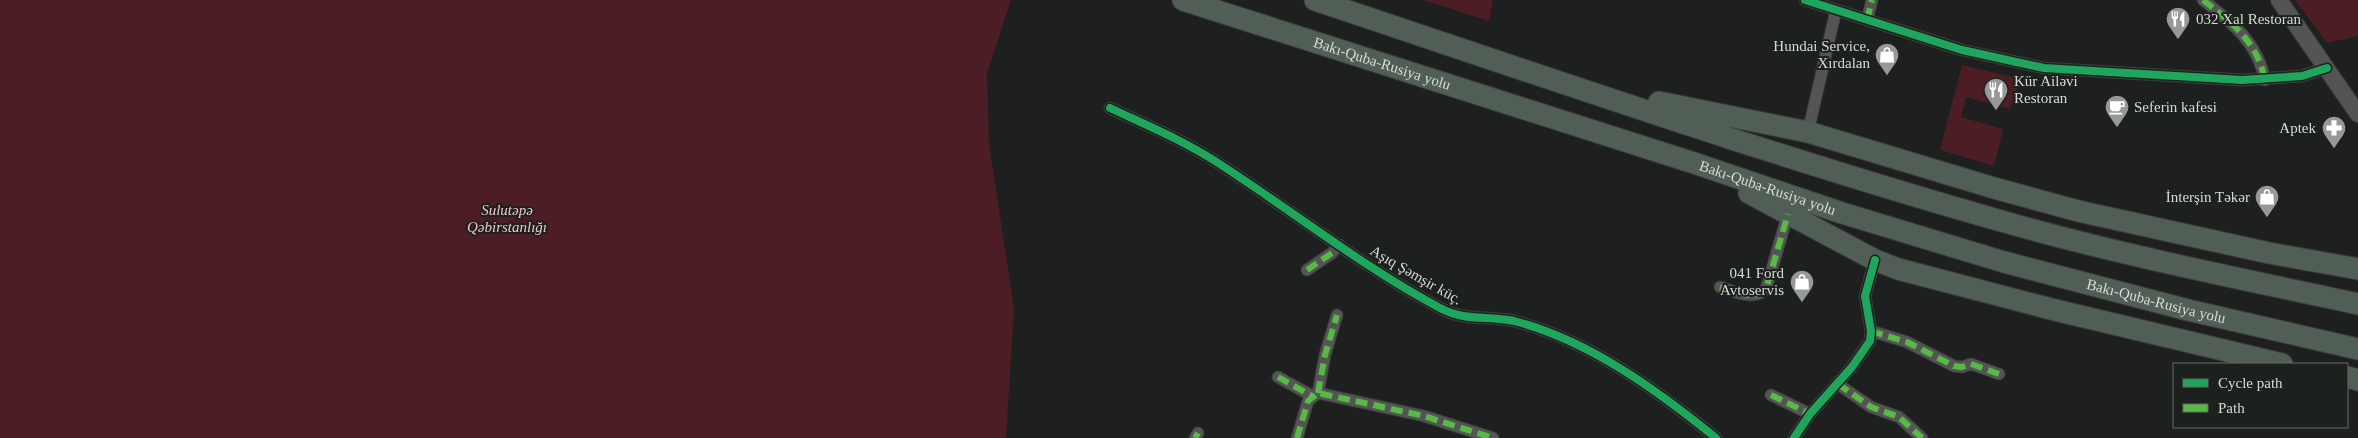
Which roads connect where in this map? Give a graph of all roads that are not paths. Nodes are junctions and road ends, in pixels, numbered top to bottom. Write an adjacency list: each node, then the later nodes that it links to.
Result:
1 (1183, 0): 15 (highway, Bakı-Quba-Rusiya yolu)
2 (1315, 0): 11 (highway)
3 (1805, 0): 7 (street)
4 (1872, 0): 8 (street)
5 (2203, 0): 10 (street)
6 (2279, 0): 9 (main road)
7 (1836, 10): 8 (street); 14 (street)
8 (1867, 20): 10 (street)
9 (2327, 68): 10 (street); 13 (main road)
10 (2265, 80)
11 (1572, 86): 14 (highway); 24 (highway)
12 (1110, 108): 17 (street, Aşıq Şəmşir küç.)
13 (2358, 114)
14 (1808, 132): 18 (highway)
15 (1694, 163): 16 (highway); 27 (highway, Bakı-Quba-Rusiya yolu)
16 (1788, 214): 20 (highway); 23 (street)
17 (1339, 245): 22 (street); 37 (street, Aşıq Şəmşir küç.)
18 (2269, 253): 19 (main road); 21 (highway)
19 (2358, 257)
20 (1875, 260): 26 (street); 28 (highway)
21 (2358, 269)
22 (1307, 270)
23 (1720, 287)
24 (2358, 304)
25 (1337, 315): 32 (street)
26 (1871, 331): 29 (street); 31 (street)
27 (2358, 349)
28 (2278, 363)
29 (1999, 374)
30 (1278, 377): 32 (street)
31 (1838, 384): 34 (street); 39 (street)
32 (1315, 394): 35 (street); 36 (street)
33 (1771, 395): 34 (street)
34 (1810, 414): 38 (street)
35 (1297, 438)
36 (1493, 438)
37 (1716, 438)
38 (1794, 438)
39 (1922, 438)

